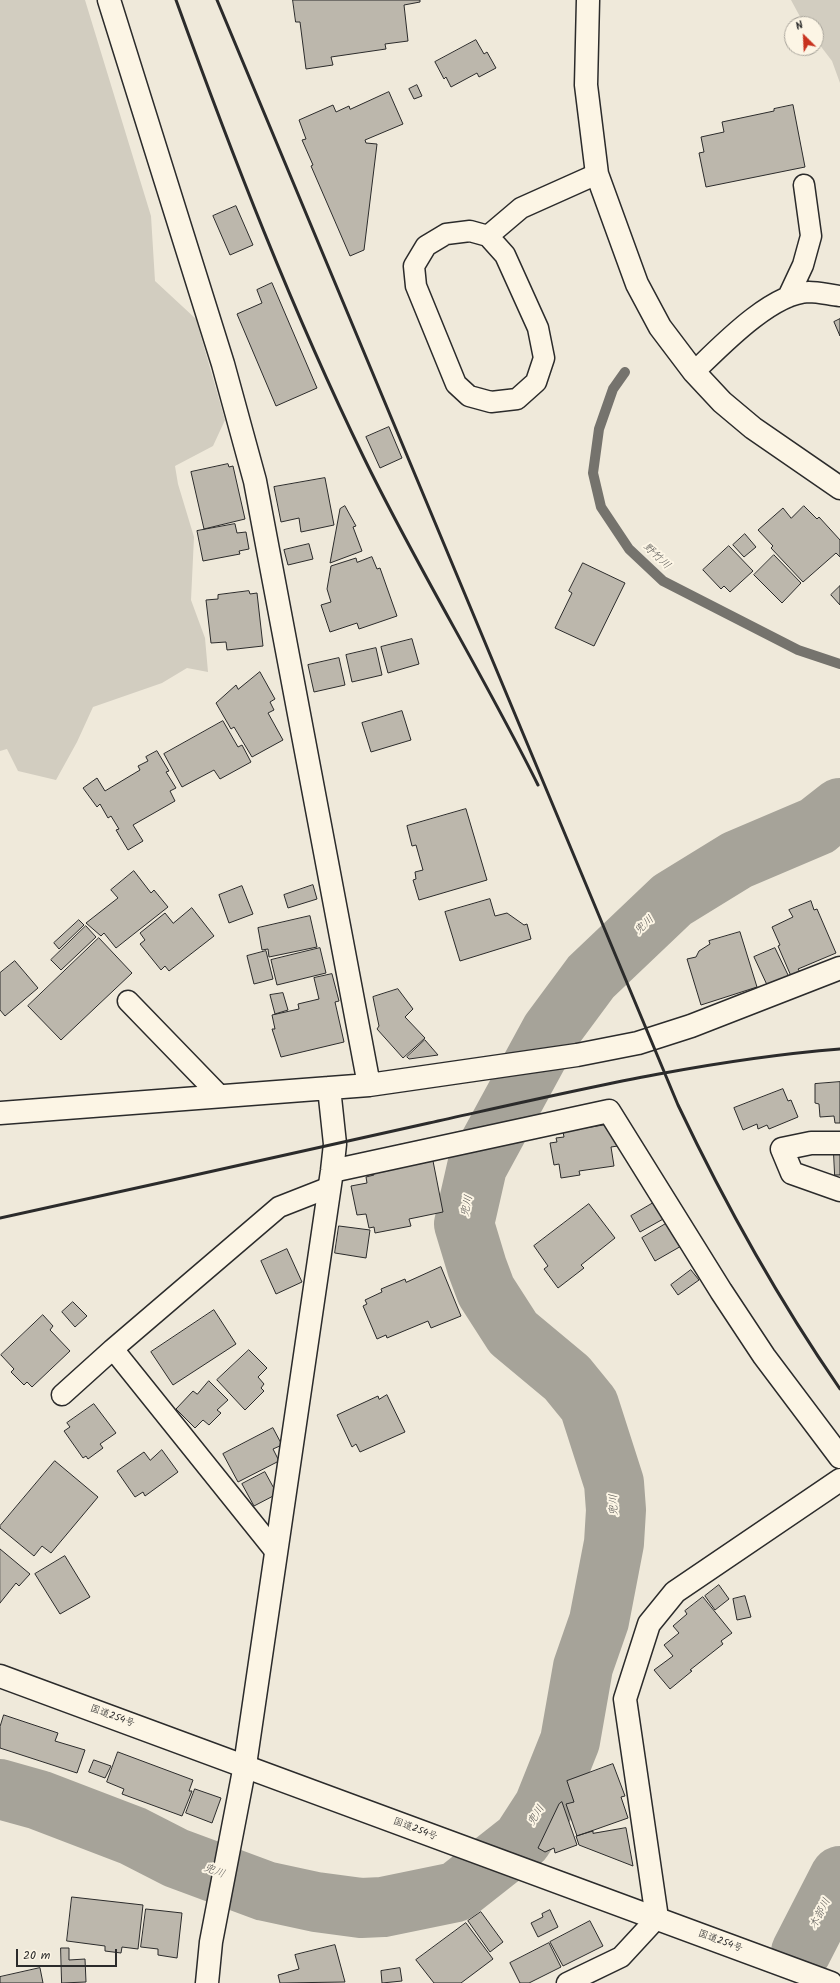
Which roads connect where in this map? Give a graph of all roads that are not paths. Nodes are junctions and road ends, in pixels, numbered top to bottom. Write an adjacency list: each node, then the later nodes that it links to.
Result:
1 (109, 0): 4 (main road)
2 (120, 0): 4 (main road)
3 (588, 0): 5 (main road)
4 (118, 29): 14 (main road)
5 (597, 174): 7 (lane); 10 (main road)
6 (804, 185): 9 (lane)
7 (488, 236): 7 (lane)
8 (840, 296): 9 (lane)
9 (788, 297): 10 (lane)
10 (694, 372): 11 (main road)
11 (840, 488)
12 (840, 968): 14 (main road)
13 (128, 1001): 16 (lane)
14 (369, 1085): 15 (main road)
15 (329, 1088): 16 (main road); 19 (main road)
16 (220, 1096): 17 (main road)
17 (0, 1113)
18 (840, 1143): 20 (main road)
19 (331, 1179): 21 (lane); 23 (main road); 25 (main road)
20 (840, 1190)
21 (113, 1349): 22 (lane); 25 (lane)
22 (62, 1396)
23 (840, 1457)
24 (840, 1480): 28 (main road)
25 (276, 1552): 27 (main road)
26 (0, 1676): 27 (main road, 国道254号)
27 (245, 1765): 28 (main road, 国道254号); 29 (main road)
28 (657, 1918): 30 (lane); 31 (main road, 国道254号)
29 (207, 1983)
30 (567, 1983)
31 (829, 1983)

